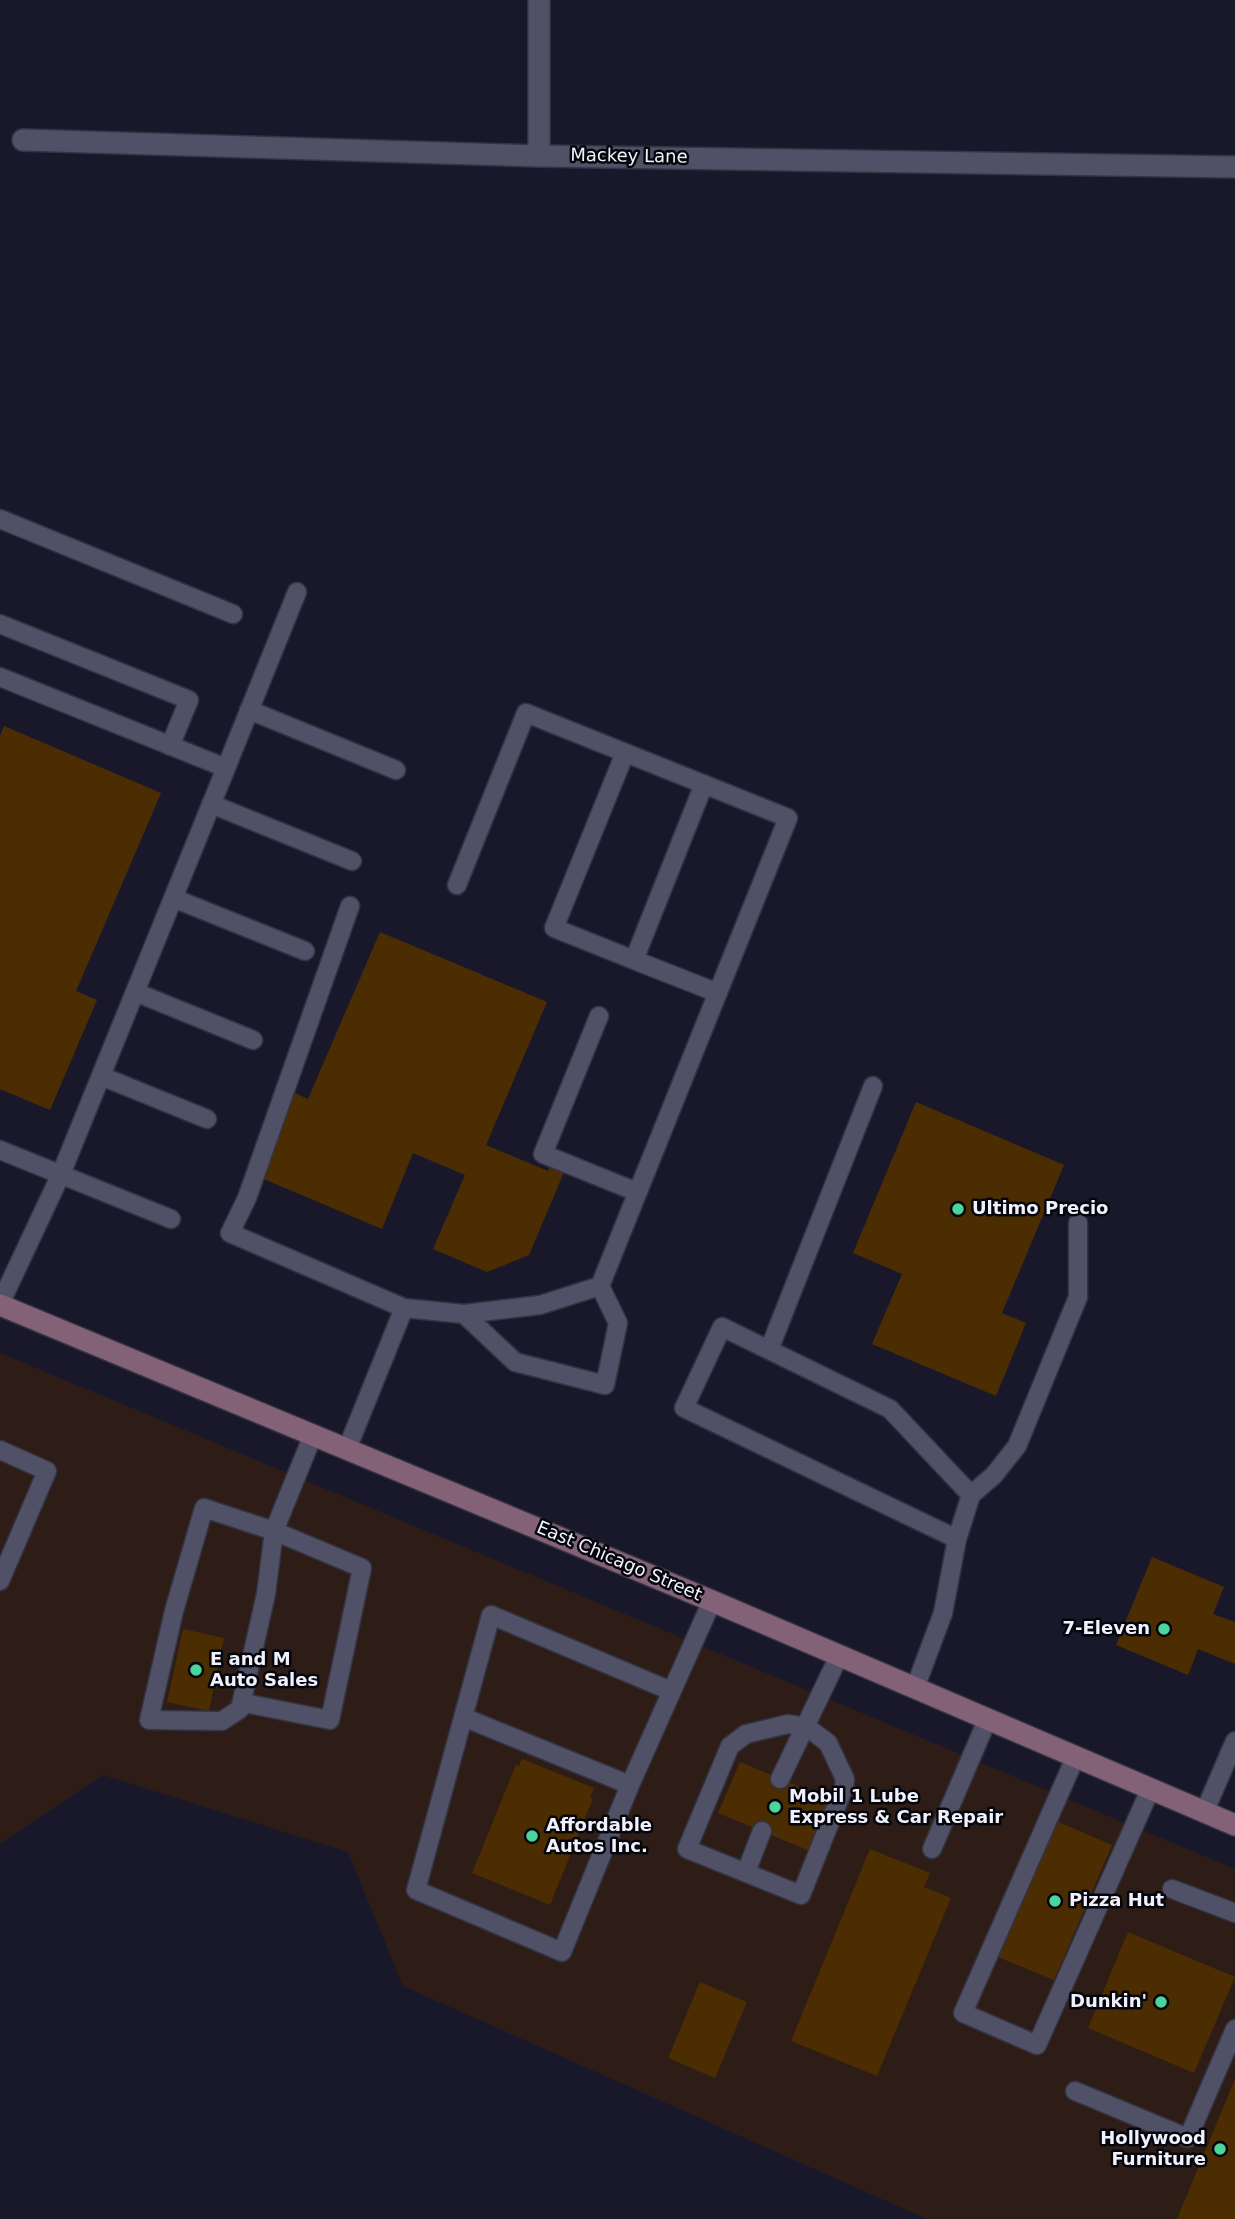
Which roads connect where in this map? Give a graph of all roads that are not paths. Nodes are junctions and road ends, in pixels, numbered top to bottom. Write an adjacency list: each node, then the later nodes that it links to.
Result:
1 (539, 0): 3 (street)
2 (23, 139): 3 (street, Mackey Lane)
3 (540, 156): 4 (street, Mackey Lane)
4 (1235, 167)
5 (0, 519): 7 (lane)
6 (298, 592): 10 (lane)
7 (233, 614)
8 (0, 624): 11 (lane)
9 (0, 677): 11 (lane)
10 (250, 710): 13 (lane); 14 (lane)
11 (170, 746): 13 (lane)
12 (625, 753): 15 (lane); 18 (lane); 22 (lane)
13 (226, 768): 16 (lane)
14 (396, 770)
15 (704, 784): 22 (lane); 24 (lane)
16 (211, 804): 17 (lane); 19 (lane)
17 (352, 861)
18 (457, 885)
19 (173, 898): 21 (lane); 23 (lane)
20 (350, 906): 37 (lane)
21 (305, 951)
22 (634, 960): 24 (lane)
23 (135, 992): 26 (lane); 27 (lane)
24 (718, 993): 32 (lane)
25 (599, 1016): 32 (lane)
26 (253, 1040)
27 (101, 1076): 29 (lane); 31 (lane)
28 (873, 1086): 39 (lane)
29 (207, 1119)
30 (0, 1150): 31 (lane)
31 (61, 1174): 33 (lane); 36 (lane)
32 (637, 1192): 35 (lane)
33 (171, 1219)
34 (1078, 1223): 43 (lane)
35 (600, 1286): 38 (lane); 38 (lane)
36 (0, 1304): 40 (main road, East Chicago Street)
37 (404, 1308): 38 (lane); 41 (lane)
38 (464, 1314)
39 (769, 1350): 43 (lane); 45 (lane)
40 (313, 1436): 41 (main road, East Chicago Street); 44 (lane)
41 (347, 1449): 47 (main road, East Chicago Street)
42 (0, 1450): 46 (lane)
43 (971, 1495): 45 (lane)
44 (274, 1531): 51 (lane); 51 (lane); 51 (lane)
45 (957, 1539): 49 (lane)
46 (0, 1581)
47 (712, 1601): 48 (main road, East Chicago Street); 50 (lane)
48 (839, 1656): 49 (main road, East Chicago Street); 54 (lane)
49 (915, 1688): 53 (main road, East Chicago Street)
50 (671, 1691): 52 (lane); 58 (lane)
51 (244, 1703)
52 (463, 1717): 58 (lane); 58 (lane)
53 (988, 1718): 56 (main road, East Chicago Street); 63 (lane)
54 (807, 1727): 57 (lane); 64 (lane); 64 (lane)
55 (1235, 1741): 60 (lane)
56 (1075, 1759): 59 (main road, East Chicago Street); 59 (lane)
57 (780, 1779)
58 (630, 1785)
59 (1150, 1790): 60 (main road, East Chicago Street)
60 (1204, 1813): 61 (main road, East Chicago Street)
61 (1235, 1825)
62 (762, 1831): 64 (lane)
63 (932, 1849)
64 (746, 1872)
65 (1171, 1889): 66 (lane)
66 (1235, 1913)
67 (1235, 2029): 68 (lane)
68 (1075, 2091)

